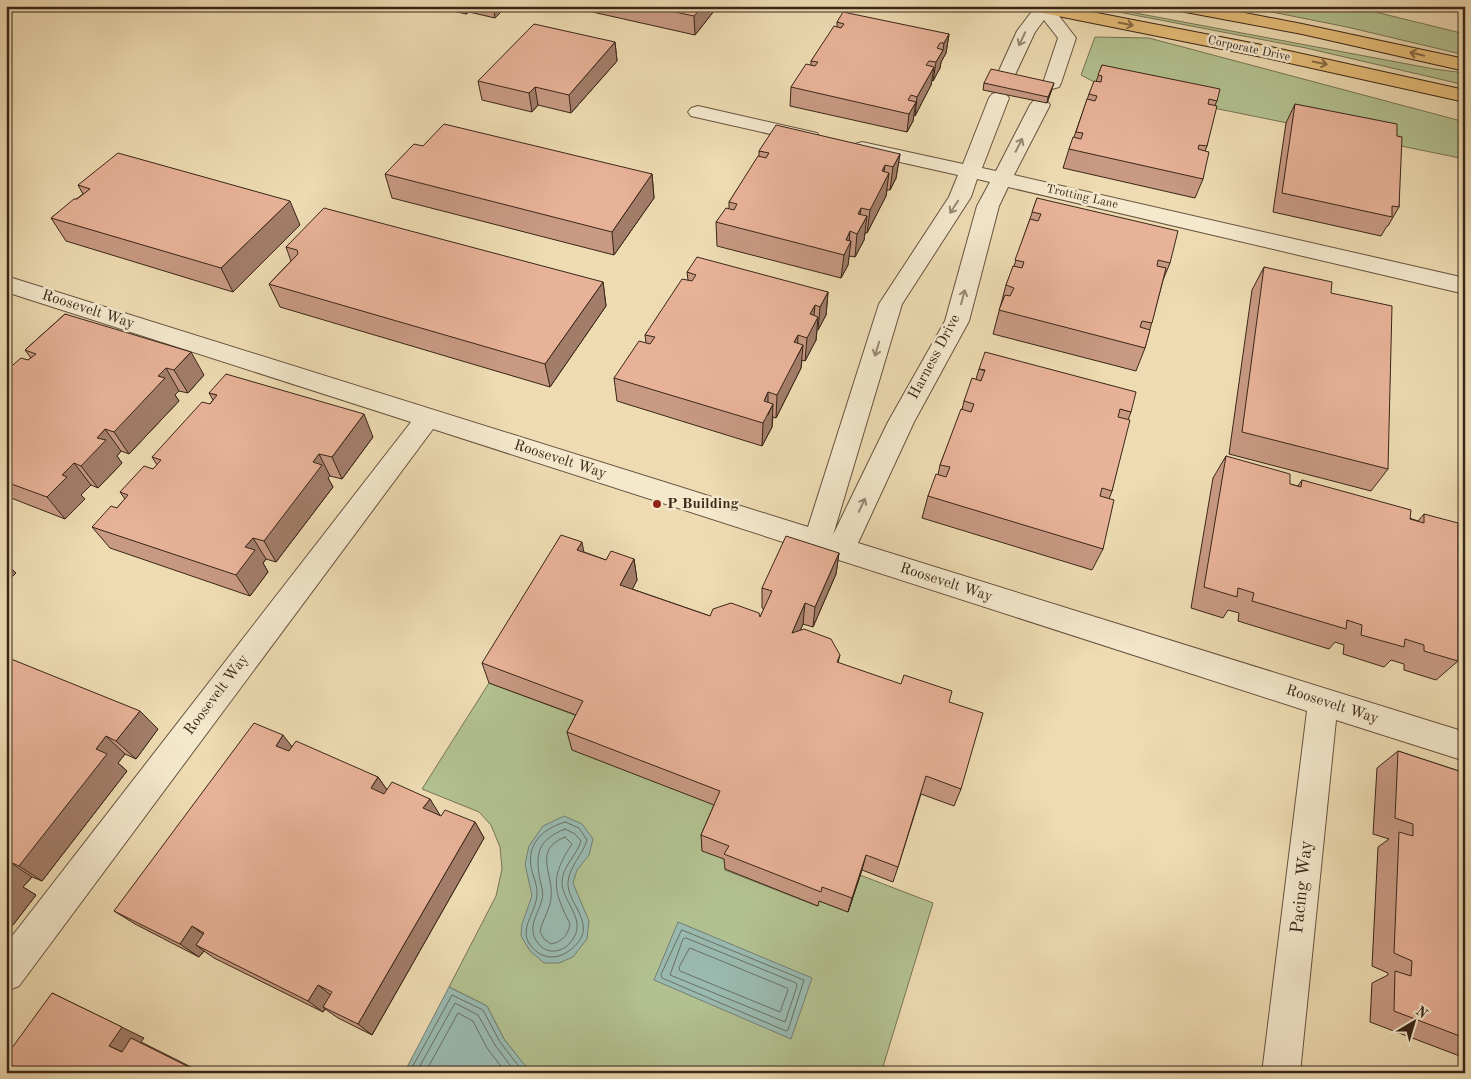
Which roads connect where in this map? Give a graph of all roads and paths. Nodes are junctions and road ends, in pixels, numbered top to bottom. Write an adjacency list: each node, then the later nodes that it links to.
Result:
1 (1180, 6): 3 (main road, Corporate Drive, one-way to 1)
2 (1041, 7): 4 (street, one-way to 4); 5 (street); 6 (main road, Corporate Drive, one-way to 6)
3 (1465, 65)
4 (1006, 75)
5 (1052, 83)
6 (1465, 96)
7 (698, 112): 8 (street, Trotting Lane)
8 (970, 172): 9 (street, Trotting Lane); 9 (street, Harness Drive, one-way to 8); 13 (street, one-way to 13)
9 (1002, 179): 11 (street, Trotting Lane); 13 (street, Harness Drive, one-way to 9)
10 (6, 284): 12 (street, Roosevelt Way)
11 (1465, 286)
12 (428, 418): 13 (street, Roosevelt Way); 16 (street, Roosevelt Way)
13 (829, 545): 14 (street, Roosevelt Way)
14 (1323, 702): 15 (street, Roosevelt Way); 17 (street, Pacing Way)
15 (1465, 747)
16 (6, 972)
17 (1281, 1073)

